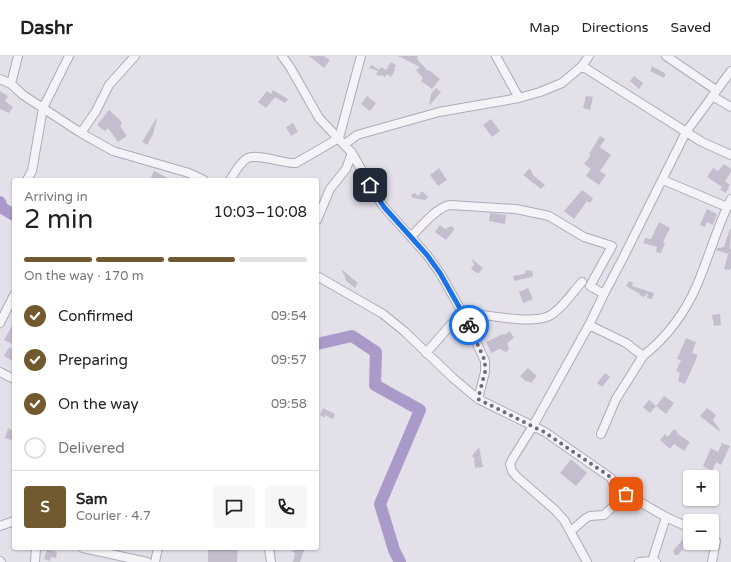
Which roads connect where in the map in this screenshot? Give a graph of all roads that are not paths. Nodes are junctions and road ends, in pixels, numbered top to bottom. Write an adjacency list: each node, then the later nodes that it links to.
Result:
1 (18, 56): 12 (street)
2 (69, 56): 16 (street)
3 (135, 56): 18 (street)
4 (282, 56): 19 (street)
5 (361, 56): 19 (street)
6 (496, 56): 14 (street)
7 (589, 56): 9 (street)
8 (666, 56): 13 (street)
9 (582, 66): 14 (street); 17 (street)
10 (731, 71): 13 (street)
11 (0, 79): 12 (street)
12 (11, 84): 16 (street)
13 (714, 93): 15 (street); 17 (street)
14 (519, 98): 19 (street)
15 (731, 106)
16 (43, 108): 18 (street); 22 (street)
17 (686, 132): 21 (street); 25 (street)
18 (81, 133): 23 (street)
19 (342, 141): 20 (street); 24 (street)
20 (352, 153): 28 (street); 29 (street)
21 (731, 155)
22 (28, 178)
23 (200, 178)
24 (231, 178)
25 (663, 180): 27 (street); 32 (street)
26 (731, 199): 27 (street)
27 (727, 208): 40 (street)
28 (319, 215)
29 (411, 237): 32 (street); 36 (street)
30 (319, 277): 39 (street)
31 (582, 282): 36 (street)
32 (604, 294): 38 (street)
33 (12, 300): 35 (street)
34 (0, 304): 35 (street)
35 (8, 309): 37 (street)
36 (462, 312): 39 (street); 43 (street)
37 (0, 323)
38 (589, 325): 40 (street); 44 (street)
39 (426, 353): 43 (street)
40 (643, 356): 45 (street)
41 (0, 372): 42 (street)
42 (12, 378)
43 (478, 399): 44 (street)
44 (533, 426): 46 (street); 51 (street)
45 (601, 434)
46 (626, 494): 47 (street); 51 (street)
47 (666, 517): 49 (street); 57 (street)
48 (12, 522): 50 (street)
49 (683, 525)
50 (0, 526)
51 (571, 531): 62 (street)
52 (36, 550): 58 (street)
53 (92, 550): 59 (street)
54 (158, 550): 60 (street)
55 (270, 550): 61 (street)
56 (714, 550): 64 (street)
57 (654, 561): 63 (street)
58 (35, 562)
59 (147, 562)
60 (155, 562)
61 (271, 562)
62 (587, 562)
63 (639, 562)
64 (712, 562)

